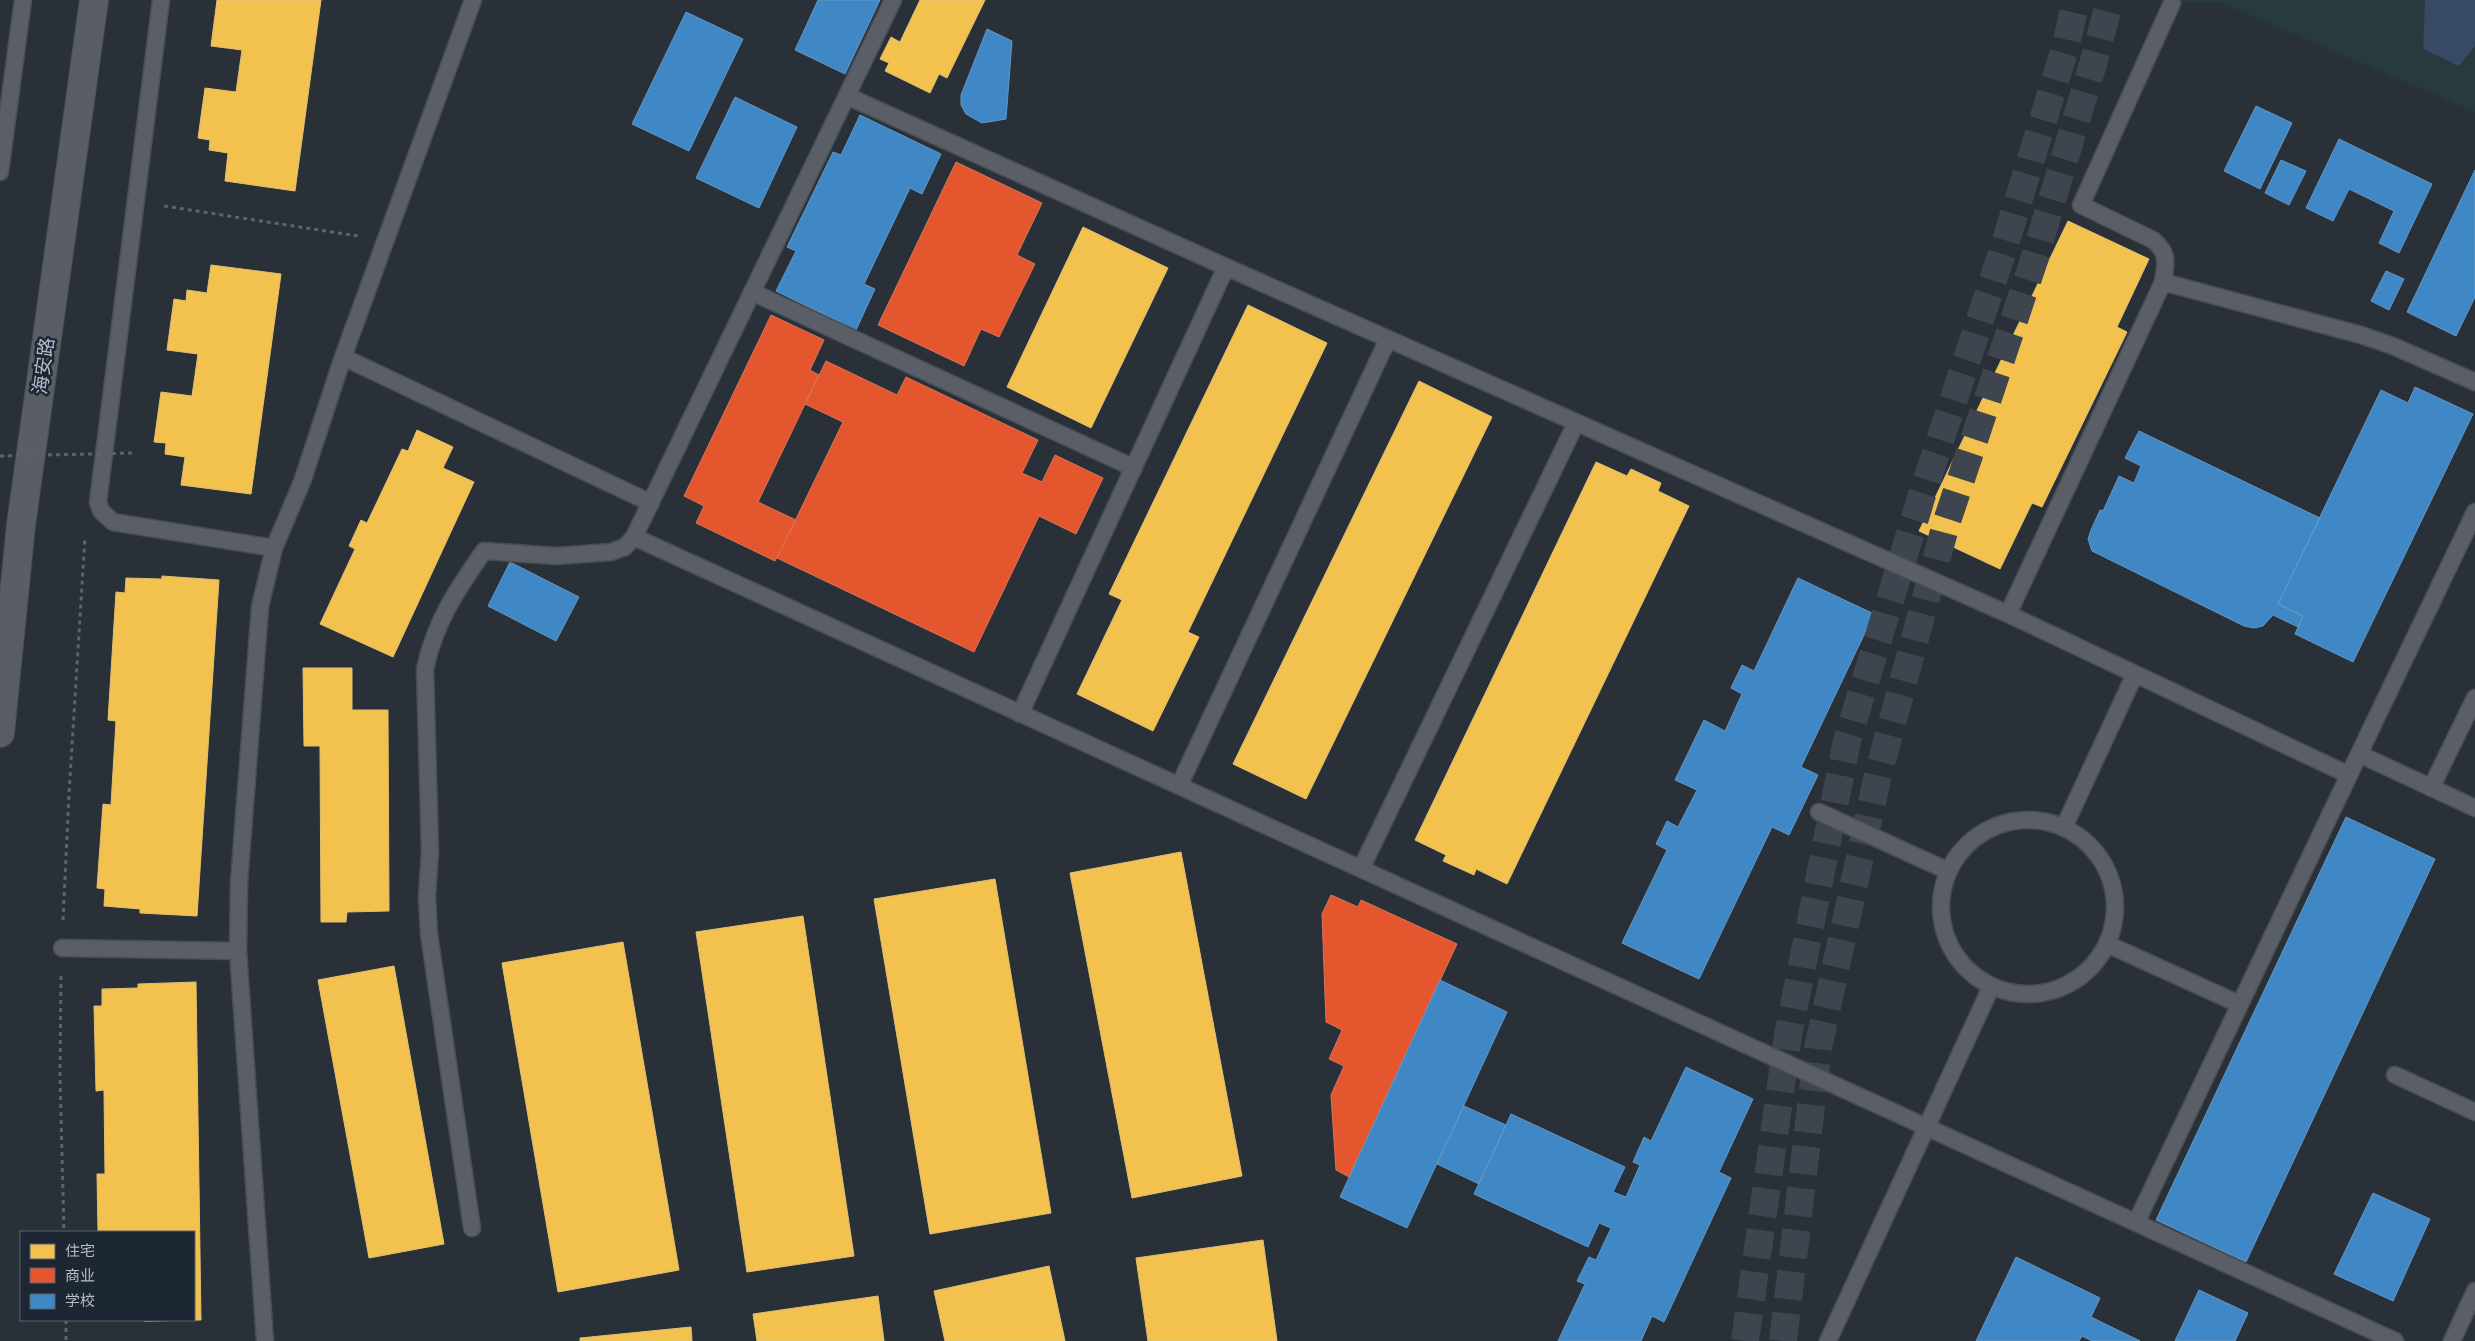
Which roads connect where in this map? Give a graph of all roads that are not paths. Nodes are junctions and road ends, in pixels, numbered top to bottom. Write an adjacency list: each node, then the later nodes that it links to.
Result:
1 (23, 0): 8 (lane)
2 (94, 0): 25 (street, 海安路)
3 (161, 0): 20 (lane)
4 (473, 0): 13 (lane)
5 (893, 0): 7 (lane)
6 (2172, 3): 10 (lane)
7 (847, 96): 9 (lane); 11 (lane)
8 (0, 172)
9 (1226, 267): 12 (lane); 16 (lane)
10 (2164, 282): 14 (lane); 21 (lane)
11 (752, 292): 16 (lane); 17 (lane)
12 (1388, 339): 15 (lane); 28 (lane)
13 (343, 357): 17 (lane); 20 (lane)
14 (2475, 382)
15 (1576, 423): 21 (lane); 33 (lane)
16 (1134, 468): 24 (lane)
17 (651, 502): 19 (lane)
18 (2475, 512): 26 (lane)
19 (634, 537): 24 (lane); 44 (lane)
20 (274, 548): 37 (lane)
21 (2008, 614): 22 (lane)
22 (2135, 674): 27 (lane); 32 (lane)
23 (2475, 698): 29 (lane)
24 (1020, 714): 28 (lane)
25 (0, 734)
26 (2359, 754): 27 (lane); 29 (lane)
27 (2349, 775): 39 (lane)
28 (1179, 786): 33 (lane)
29 (2431, 788): 30 (lane)
30 (2475, 808)
31 (1819, 812): 34 (lane)
32 (2064, 827): 34 (lane); 35 (lane)
33 (1361, 869): 42 (lane)
34 (1948, 870): 38 (lane)
35 (2107, 944): 38 (lane); 39 (lane)
36 (62, 948): 37 (lane)
37 (238, 951): 46 (lane)
38 (1991, 987): 42 (lane)
39 (2240, 1004): 43 (lane)
40 (2395, 1075): 41 (lane)
41 (2475, 1112)
42 (1926, 1127): 43 (lane); 47 (lane)
43 (2136, 1222): 48 (lane)
44 (472, 1228)
45 (2475, 1291): 49 (lane)
46 (266, 1341)
47 (1828, 1341)
48 (2395, 1341)
49 (2452, 1341)

